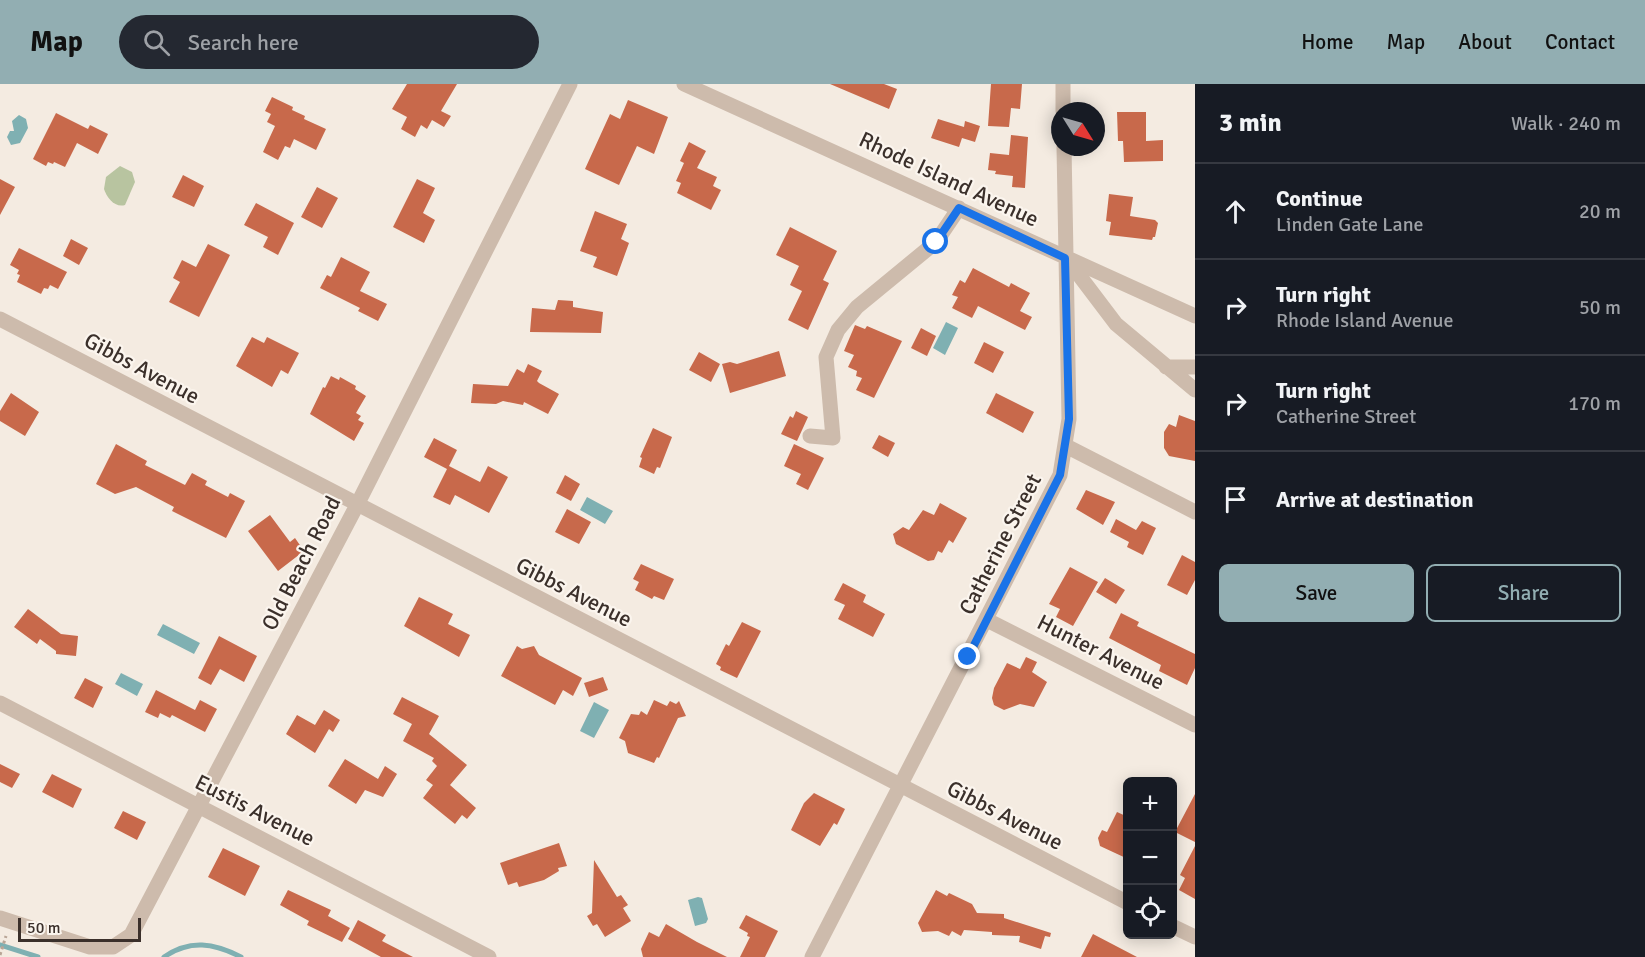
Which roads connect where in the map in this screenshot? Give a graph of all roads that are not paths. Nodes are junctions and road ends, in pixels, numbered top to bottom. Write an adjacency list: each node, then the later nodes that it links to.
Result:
1 (570, 84): 15 (street, Old Beach Road)
2 (684, 84): 6 (street, Rhode Island Avenue)
3 (1063, 84): 4 (street)
4 (1063, 102)
5 (1064, 156): 7 (street, Catherine Street)
6 (959, 208): 7 (street, Rhode Island Avenue); 13 (street)
7 (1065, 258): 8 (street, Rhode Island Avenue); 10 (street); 14 (street, Catherine Street)
8 (1195, 316)
9 (0, 319): 15 (street, Gibbs Avenue)
10 (1166, 367): 11 (street); 12 (street)
11 (1195, 367)
12 (1195, 390)
13 (810, 436)
14 (1066, 446): 16 (street); 17 (street, Catherine Street)
15 (357, 505): 20 (street, Gibbs Avenue); 21 (street, Old Beach Road)
16 (1195, 512)
17 (987, 620): 19 (street, Hunter Avenue); 20 (street, Catherine Street)
18 (0, 703): 21 (street, Eustis Avenue)
19 (1195, 724)
20 (901, 787): 22 (street, Gibbs Avenue); 27 (street, Catherine Street)
21 (200, 806): 23 (street, Old Beach Road); 26 (street, Eustis Avenue)
22 (1123, 900)
23 (0, 918)
24 (1177, 928): 25 (street)
25 (1195, 937)
26 (489, 957)
27 (812, 957)

